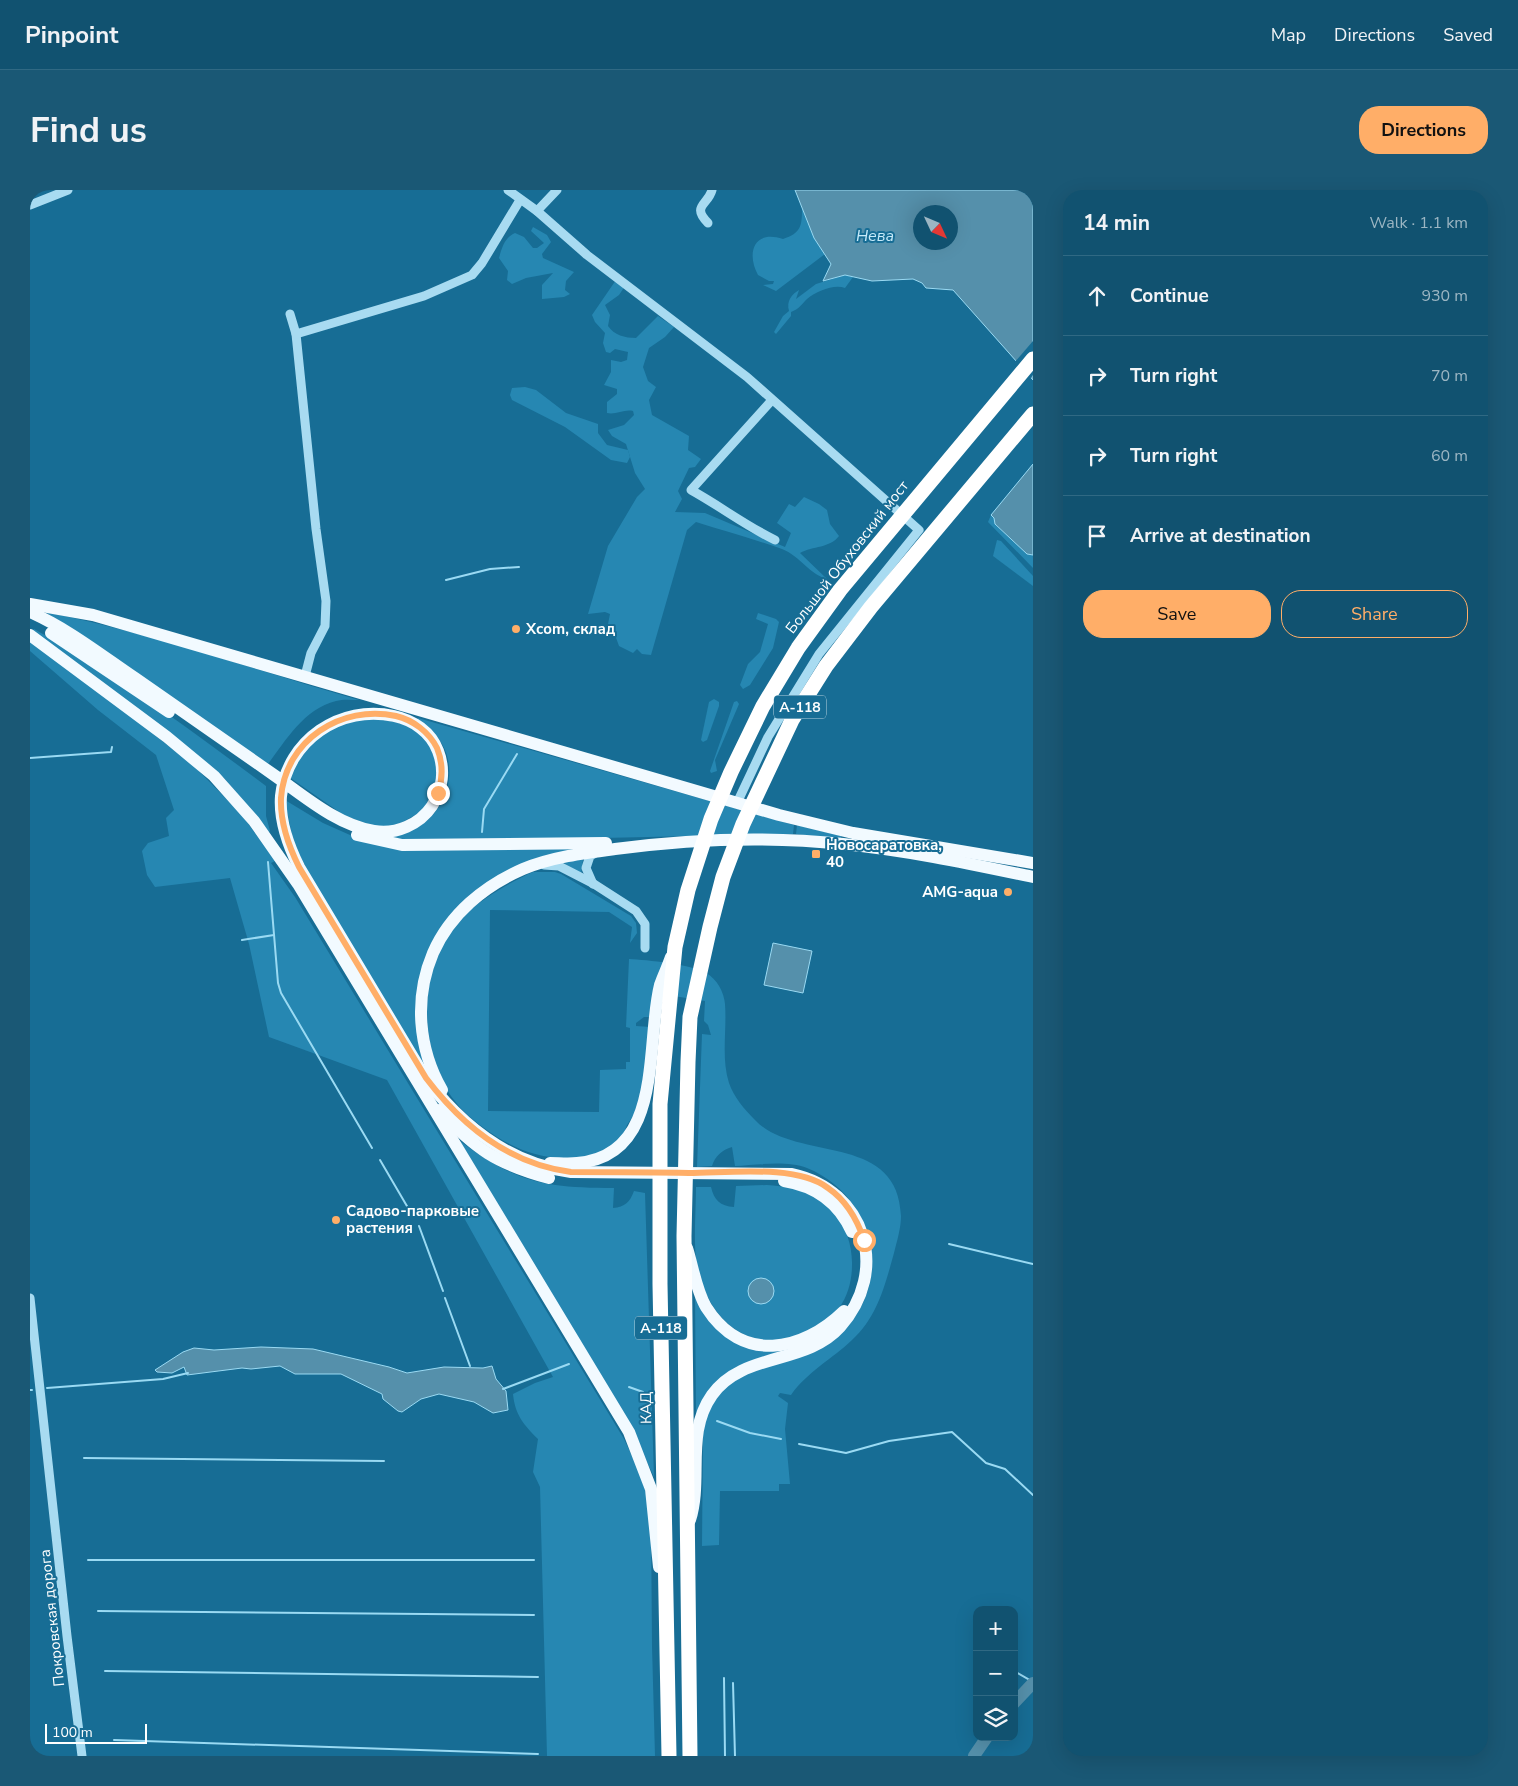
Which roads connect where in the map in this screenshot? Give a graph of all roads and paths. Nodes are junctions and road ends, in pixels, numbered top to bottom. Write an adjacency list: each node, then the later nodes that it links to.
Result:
1 (68, 190): 6 (street)
2 (508, 190): 5 (street)
3 (557, 190): 7 (street)
4 (712, 190): 8 (street)
5 (520, 200): 7 (street); 10 (street)
6 (30, 205)
7 (537, 211): 12 (street)
8 (708, 223)
9 (290, 314): 10 (street)
10 (296, 334): 19 (street)
11 (1033, 359): 32 (highway, Большой Обуховский мост / А-118)
12 (772, 400): 14 (street); 22 (street)
13 (1033, 414): 39 (highway, А-118)
14 (775, 540)
15 (30, 604): 19 (main road)
16 (30, 612): 21 (main road)
17 (30, 621): 21 (main road)
18 (30, 635): 29 (main road)
19 (305, 676): 20 (main road)
20 (426, 713): 22 (main road); 29 (main road)
21 (245, 760): 23 (main road)
22 (737, 803): 26 (main road)
23 (317, 810): 24 (main road); 35 (main road)
24 (640, 844): 25 (main road); 28 (main road)
25 (600, 851): 27 (main road); 30 (street)
26 (1033, 863)
27 (538, 864): 30 (street); 35 (main road)
28 (1033, 876)
29 (298, 884): 34 (main road)
30 (594, 884): 31 (street)
31 (645, 948)
32 (675, 948): 33 (highway, Большой Обуховский мост / А-118); 36 (main road)
33 (663, 1060): 42 (highway, КАД / А-118)
34 (411, 1075): 37 (main road); 42 (main road)
35 (465, 1122): 36 (main road)
36 (520, 1157): 37 (main road)
37 (572, 1176): 38 (main road)
38 (769, 1176): 39 (main road); 41 (main road)
39 (684, 1236): 41 (highway, А-118)
40 (30, 1298): 43 (street, Покровская дорога)
41 (686, 1532): 45 (highway, А-118)
42 (667, 1596): 44 (highway, КАД / А-118)
43 (82, 1756)
44 (669, 1756)
45 (690, 1756)

